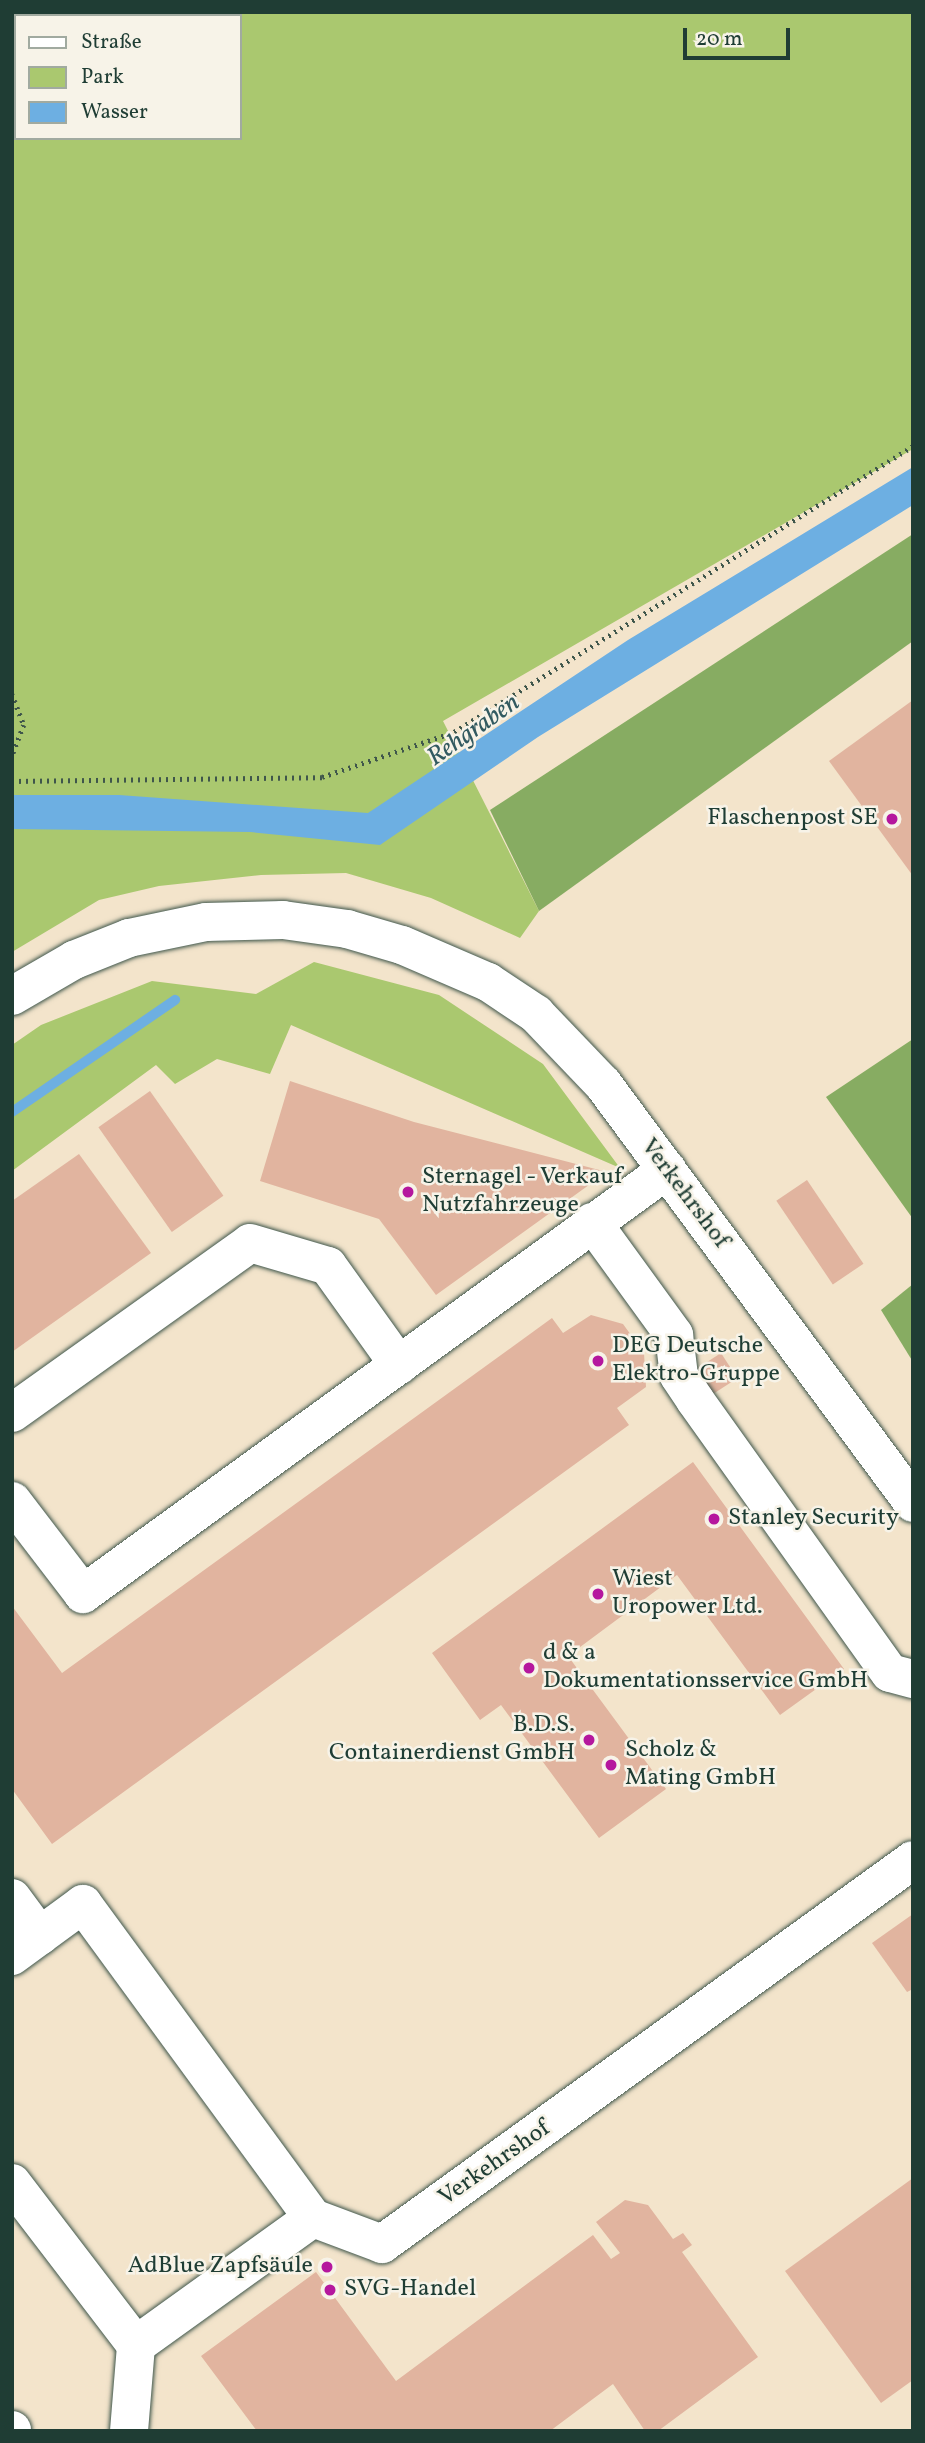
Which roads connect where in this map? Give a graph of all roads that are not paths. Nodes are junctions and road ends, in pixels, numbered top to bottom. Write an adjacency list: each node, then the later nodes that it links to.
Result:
1 (12, 996): 2 (main road, Verkehrshof)
2 (667, 1170): 3 (main road); 7 (main road, Verkehrshof)
3 (592, 1222): 4 (main road); 8 (main road)
4 (400, 1365): 5 (main road); 6 (main road)
5 (12, 1413)
6 (12, 1501)
7 (913, 1503)
8 (913, 1679)
9 (913, 1860): 13 (main road, Verkehrshof)
10 (12, 1898): 11 (main road)
11 (26, 1946): 13 (main road)
12 (12, 2183): 14 (main road)
13 (313, 2218): 14 (main road)
14 (136, 2345): 15 (main road)
15 (129, 2431)

